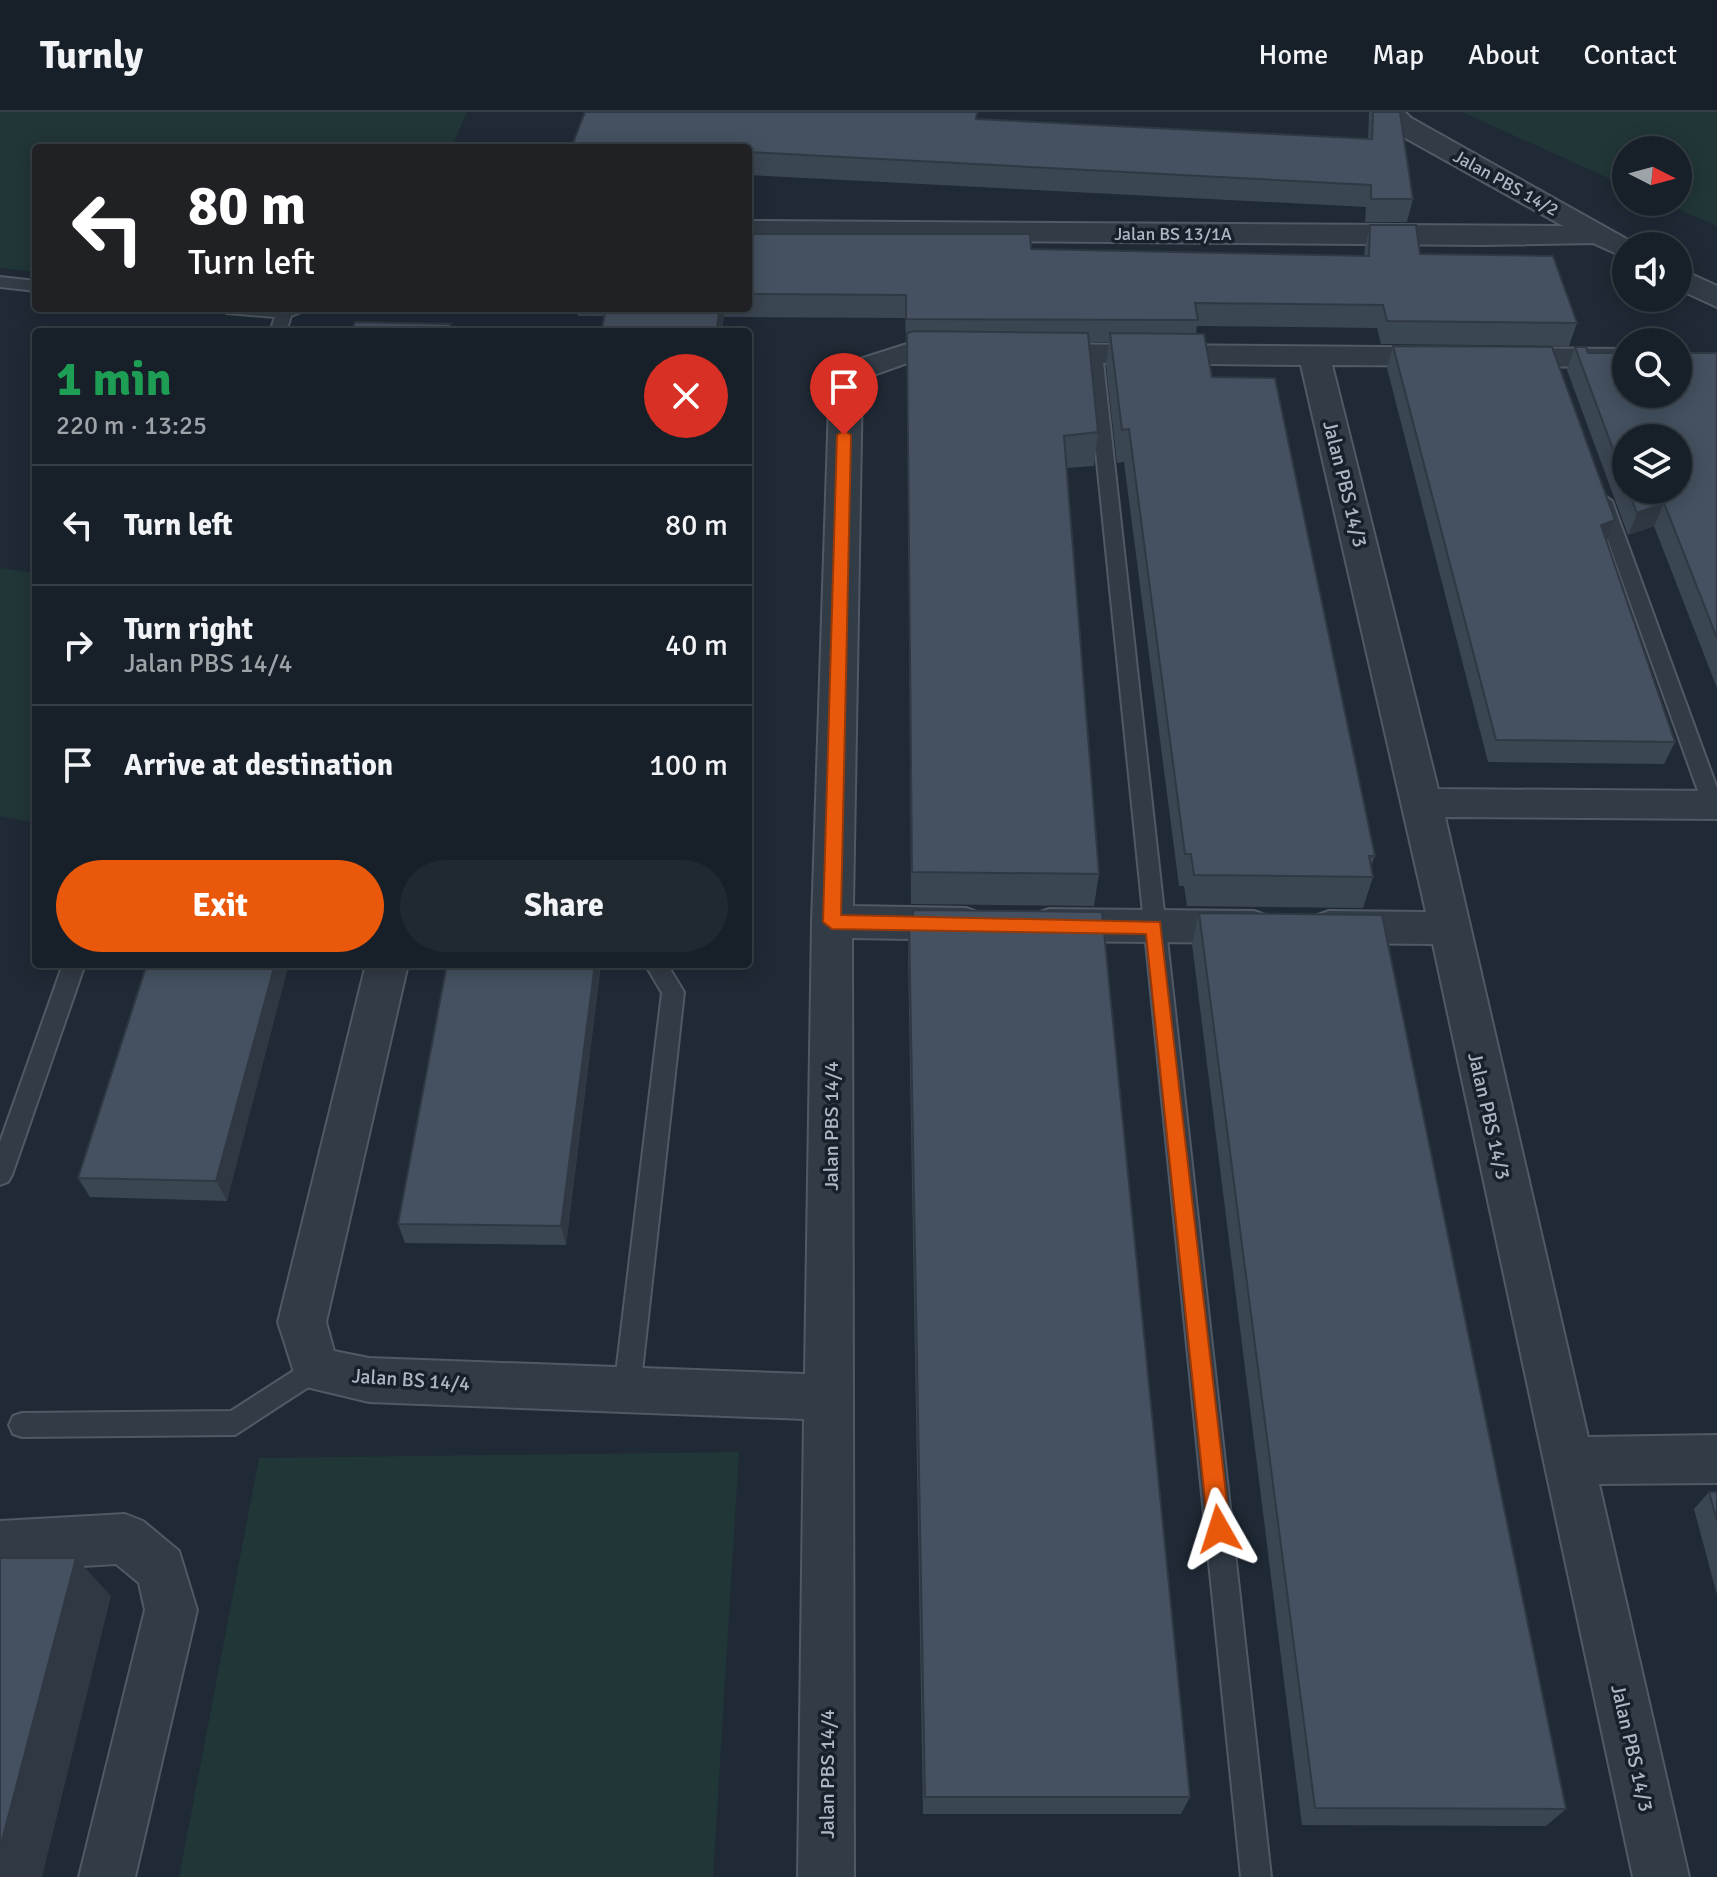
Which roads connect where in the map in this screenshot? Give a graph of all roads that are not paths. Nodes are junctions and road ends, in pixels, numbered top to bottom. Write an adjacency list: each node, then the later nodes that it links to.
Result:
1 (1390, 112): 3 (street, Jalan PBS 14/2)
2 (752, 230): 3 (street, Jalan BS 13/1A)
3 (1598, 234): 4 (street, Jalan PBS 14/2)
4 (1612, 242)
5 (0, 282): 7 (lane)
6 (1692, 285): 8 (street)
7 (32, 286)
8 (1717, 298)
9 (273, 312): 11 (lane)
10 (288, 312): 11 (lane)
11 (284, 313): 12 (lane)
12 (279, 328)
13 (1094, 353): 14 (street); 19 (street, Jalan PBS 14/4); 20 (lane)
14 (1314, 355): 15 (street); 17 (street, Jalan PBS 14/3)
15 (1612, 359)
16 (1595, 477): 18 (lane)
17 (1422, 803): 18 (street); 21 (street, Jalan PBS 14/3)
18 (1715, 805)
19 (832, 922): 20 (street); 28 (street, Jalan PBS 14/4)
20 (1154, 927): 21 (street); 35 (lane)
21 (1447, 928): 31 (street, Jalan PBS 14/3)
22 (73, 968): 25 (lane)
23 (386, 968): 26 (street)
24 (658, 968): 27 (lane)
25 (0, 1175)
26 (315, 1369): 27 (street, Jalan BS 14/4); 29 (lane)
27 (627, 1390): 28 (street, Jalan BS 14/4)
28 (829, 1397): 34 (street, Jalan PBS 14/4)
29 (22, 1425)
30 (1717, 1459): 31 (street)
31 (1567, 1461): 36 (street, Jalan PBS 14/3)
32 (0, 1546): 33 (street)
33 (107, 1877)
34 (826, 1877)
35 (1256, 1877)
36 (1661, 1877)

